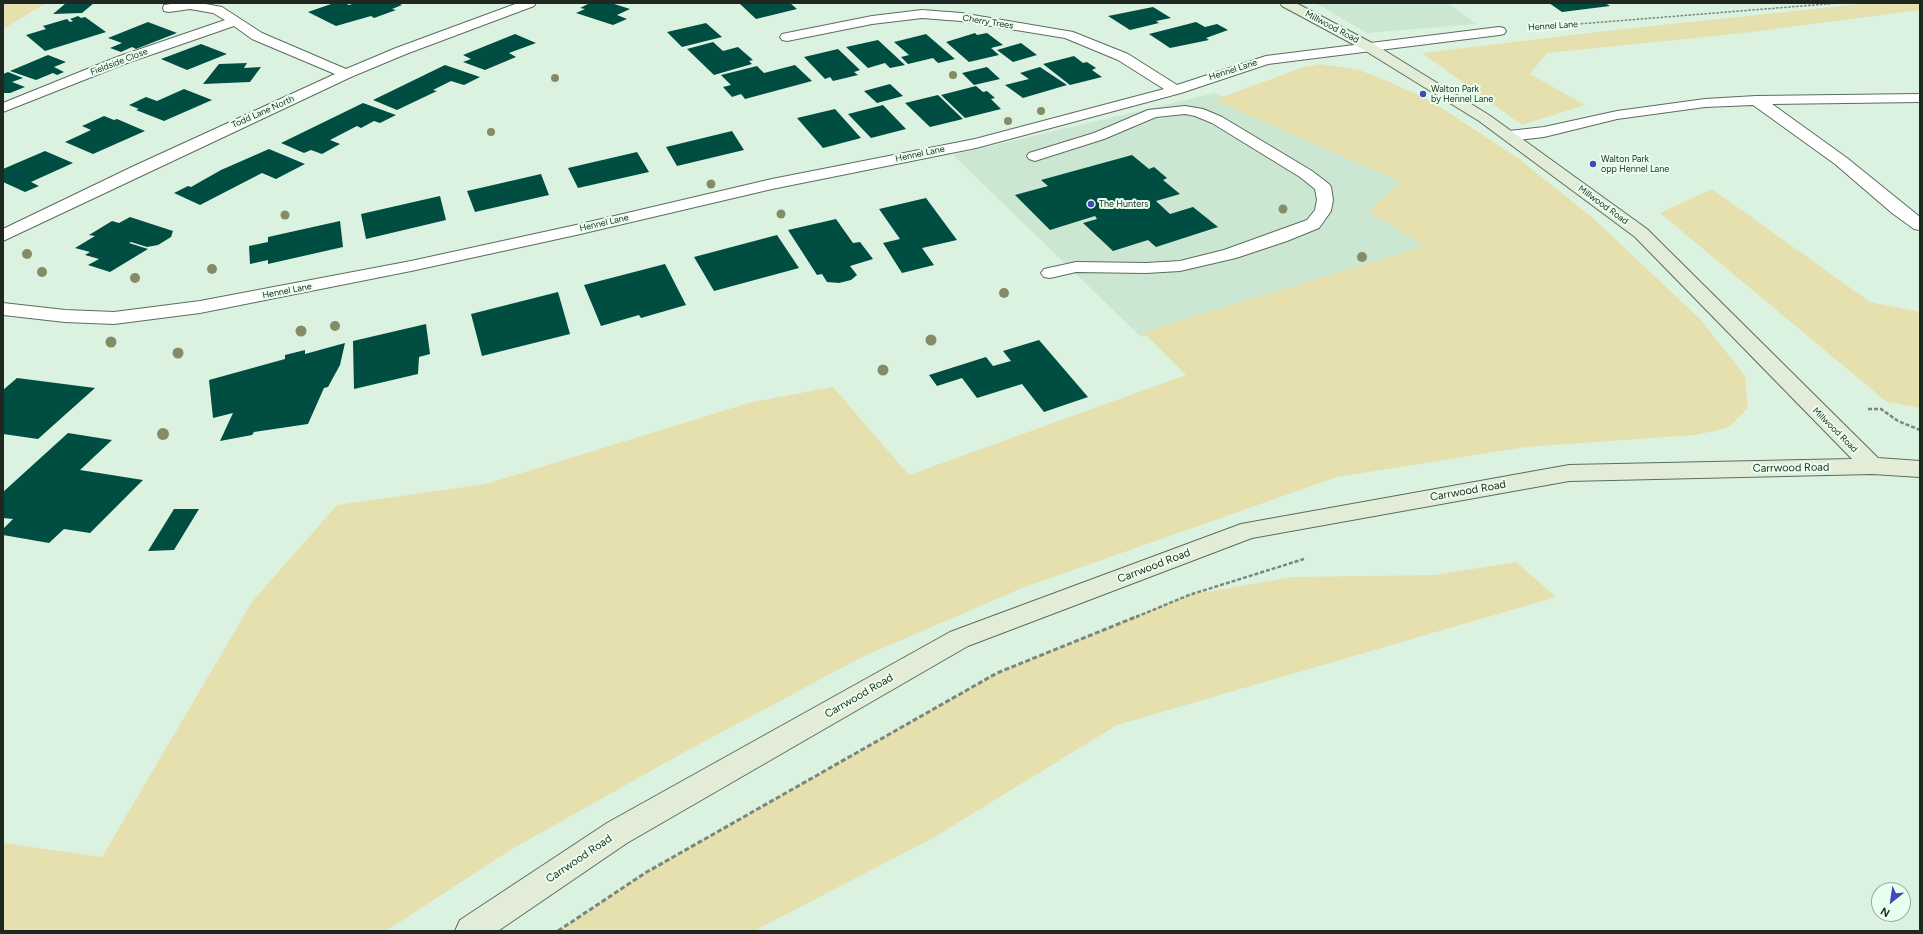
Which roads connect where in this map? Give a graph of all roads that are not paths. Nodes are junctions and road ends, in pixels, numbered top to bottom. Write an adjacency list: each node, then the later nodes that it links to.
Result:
1 (530, 3): 8 (street, Todd Lane North)
2 (1286, 3): 7 (street, Millwood Road)
3 (169, 8): 4 (street)
4 (236, 20): 8 (street); 12 (street, Fieldside Close)
5 (1499, 31): 7 (street, Hennel Lane)
6 (787, 37): 9 (street, Cherry Trees)
7 (1369, 47): 9 (street, Hennel Lane); 13 (street, Millwood Road)
8 (346, 74): 16 (street, Todd Lane North)
9 (1176, 90): 18 (street, Hennel Lane)
10 (1920, 98): 11 (street)
11 (1756, 100): 13 (street); 15 (street)
12 (3, 108)
13 (1509, 136): 19 (street, Millwood Road)
14 (1035, 156): 17 (street)
15 (1920, 225)
16 (3, 236)
17 (1050, 273)
18 (3, 309)
19 (1872, 466): 20 (street, Carrwood Road); 21 (street, Carrwood Road)
20 (1920, 469)
21 (471, 931)

